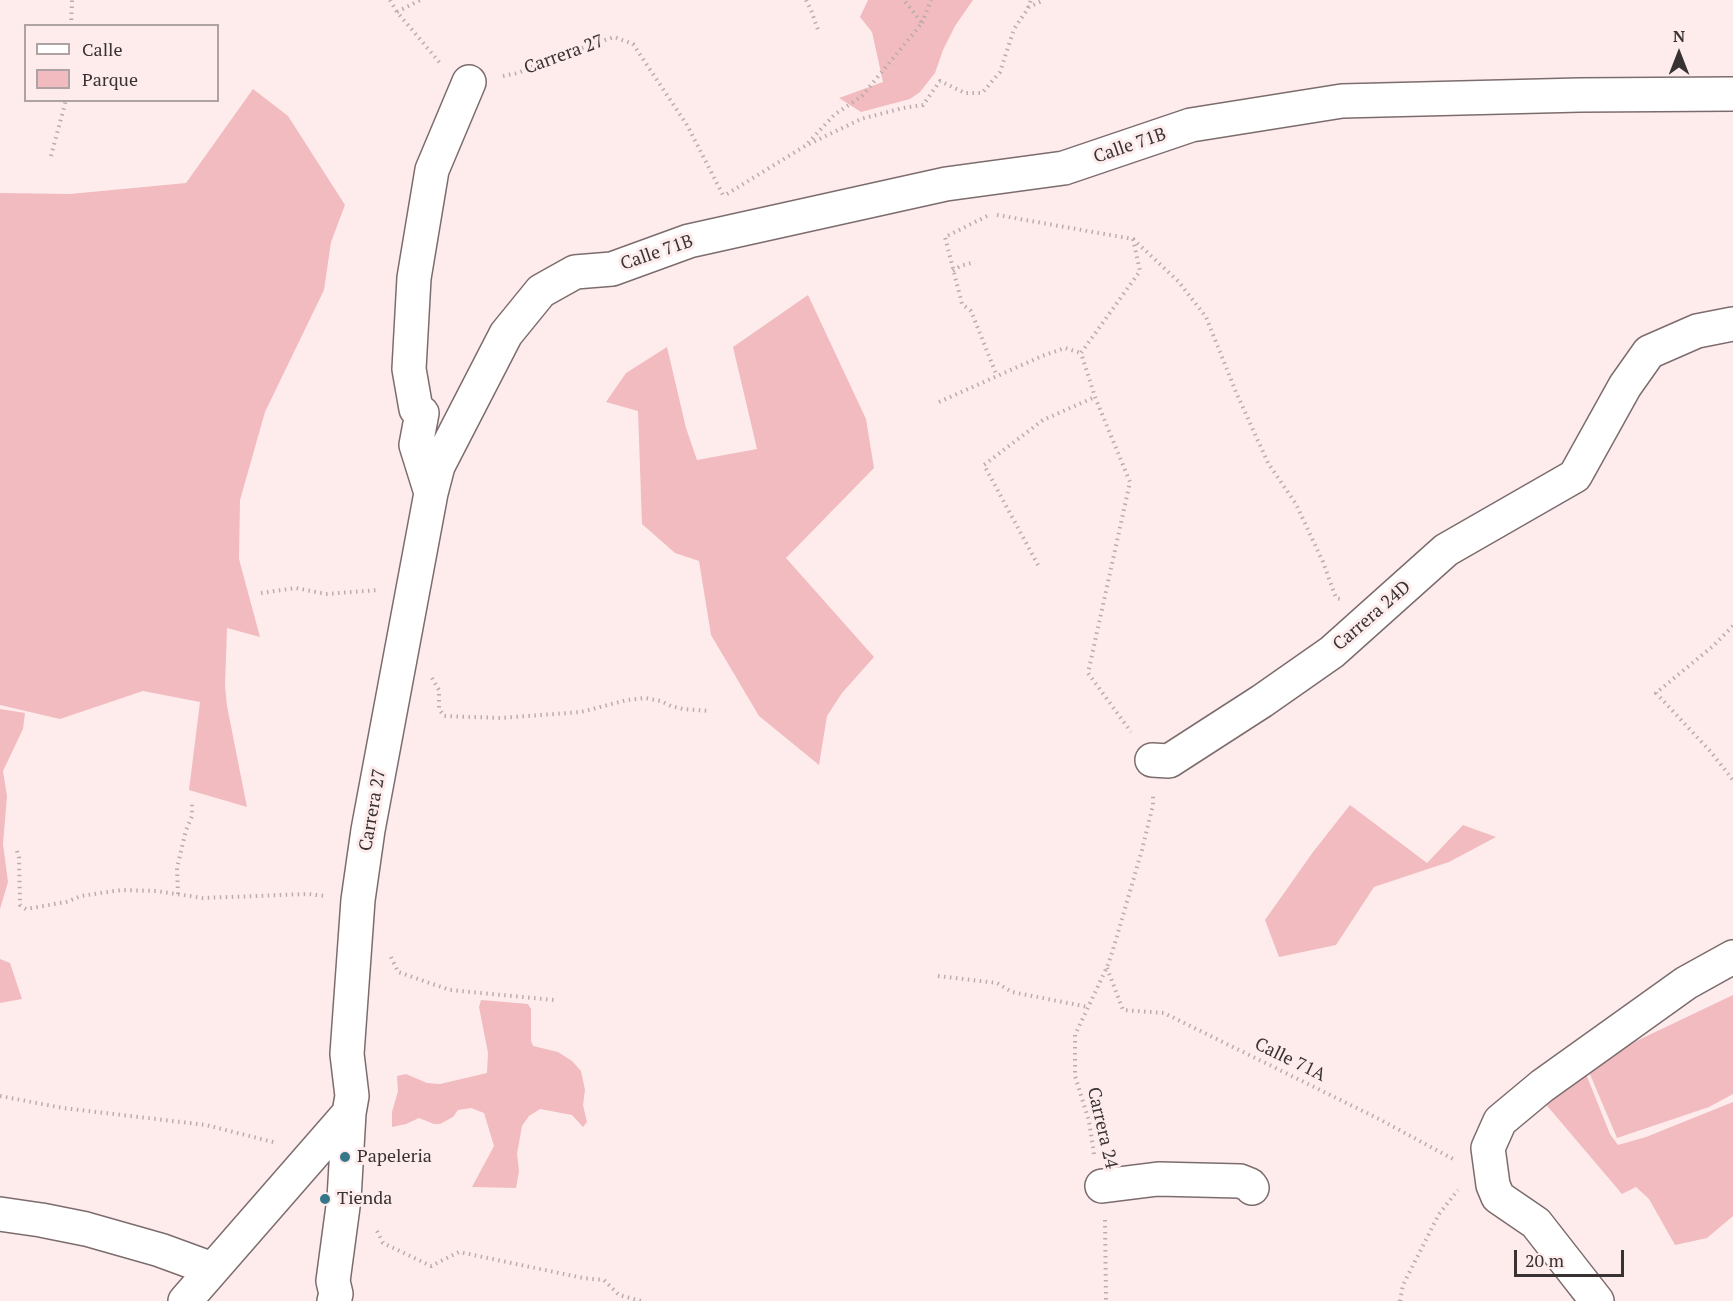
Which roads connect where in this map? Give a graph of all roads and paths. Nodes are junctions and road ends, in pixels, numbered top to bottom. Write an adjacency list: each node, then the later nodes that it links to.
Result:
1 (72, 0): 12 (path)
2 (390, 0): 9 (path)
3 (420, 0): 9 (path)
4 (806, 0): 13 (path)
5 (904, 0): 11 (path)
6 (931, 0): 11 (path)
7 (1031, 0): 10 (path)
8 (1044, 0): 10 (path)
9 (397, 12): 14 (path)
10 (1026, 12): 17 (path)
11 (922, 23): 17 (path)
12 (71, 24)
13 (818, 30)
14 (470, 82): 19 (path, Carrera 27); 32 (street)
15 (1733, 94): 22 (street, Calle 71B)
16 (65, 102): 18 (path)
17 (805, 146): 19 (path)
18 (51, 156)
19 (724, 196): 22 (path, Carrera 27)
20 (1000, 209): 21 (path)
21 (990, 214): 23 (path); 25 (path)
22 (741, 228): 26 (street, Calle 71B)
23 (1133, 238): 28 (path); 36 (path)
24 (975, 262): 25 (path)
25 (953, 271): 29 (path)
26 (542, 291): 32 (street, Carrera 27)
27 (1733, 324): 40 (street, Carrera 24D)
28 (1081, 353): 29 (path); 30 (path)
29 (997, 376): 31 (path)
30 (1095, 397): 33 (path); 40 (path)
31 (939, 402)
32 (431, 493): 34 (street, Carrera 27)
33 (1038, 565)
34 (412, 591): 35 (path); 38 (street, Carrera 27)
35 (261, 593)
36 (1344, 600)
37 (1733, 626): 41 (path)
38 (400, 657): 39 (path); 45 (street, Carrera 27)
39 (710, 711)
40 (1152, 760): 48 (path)
41 (1733, 780)
42 (192, 802): 44 (path)
43 (17, 851): 44 (path)
44 (178, 894): 45 (path)
45 (358, 900): 53 (street, Carrera 27)
46 (388, 950): 50 (path)
47 (1733, 957): 67 (street)
48 (1107, 968): 51 (path, Carrera 24); 55 (path, Calle 71A)
49 (938, 976): 51 (path)
50 (554, 1000)
51 (1088, 1007): 57 (path, Carrera 24)
52 (0, 1096): 54 (path)
53 (349, 1113): 54 (street); 63 (street, Carrera 27)
54 (315, 1154): 61 (street)
55 (1459, 1162)
56 (1464, 1185): 66 (path)
57 (1102, 1186): 58 (street); 65 (path, Carrera 24)
58 (1251, 1188)
59 (0, 1214): 61 (street)
60 (374, 1226): 64 (path)
61 (212, 1269): 62 (street)
62 (185, 1301)
63 (334, 1301)
64 (642, 1301)
65 (1106, 1301)
66 (1400, 1301)
67 (1597, 1301)

